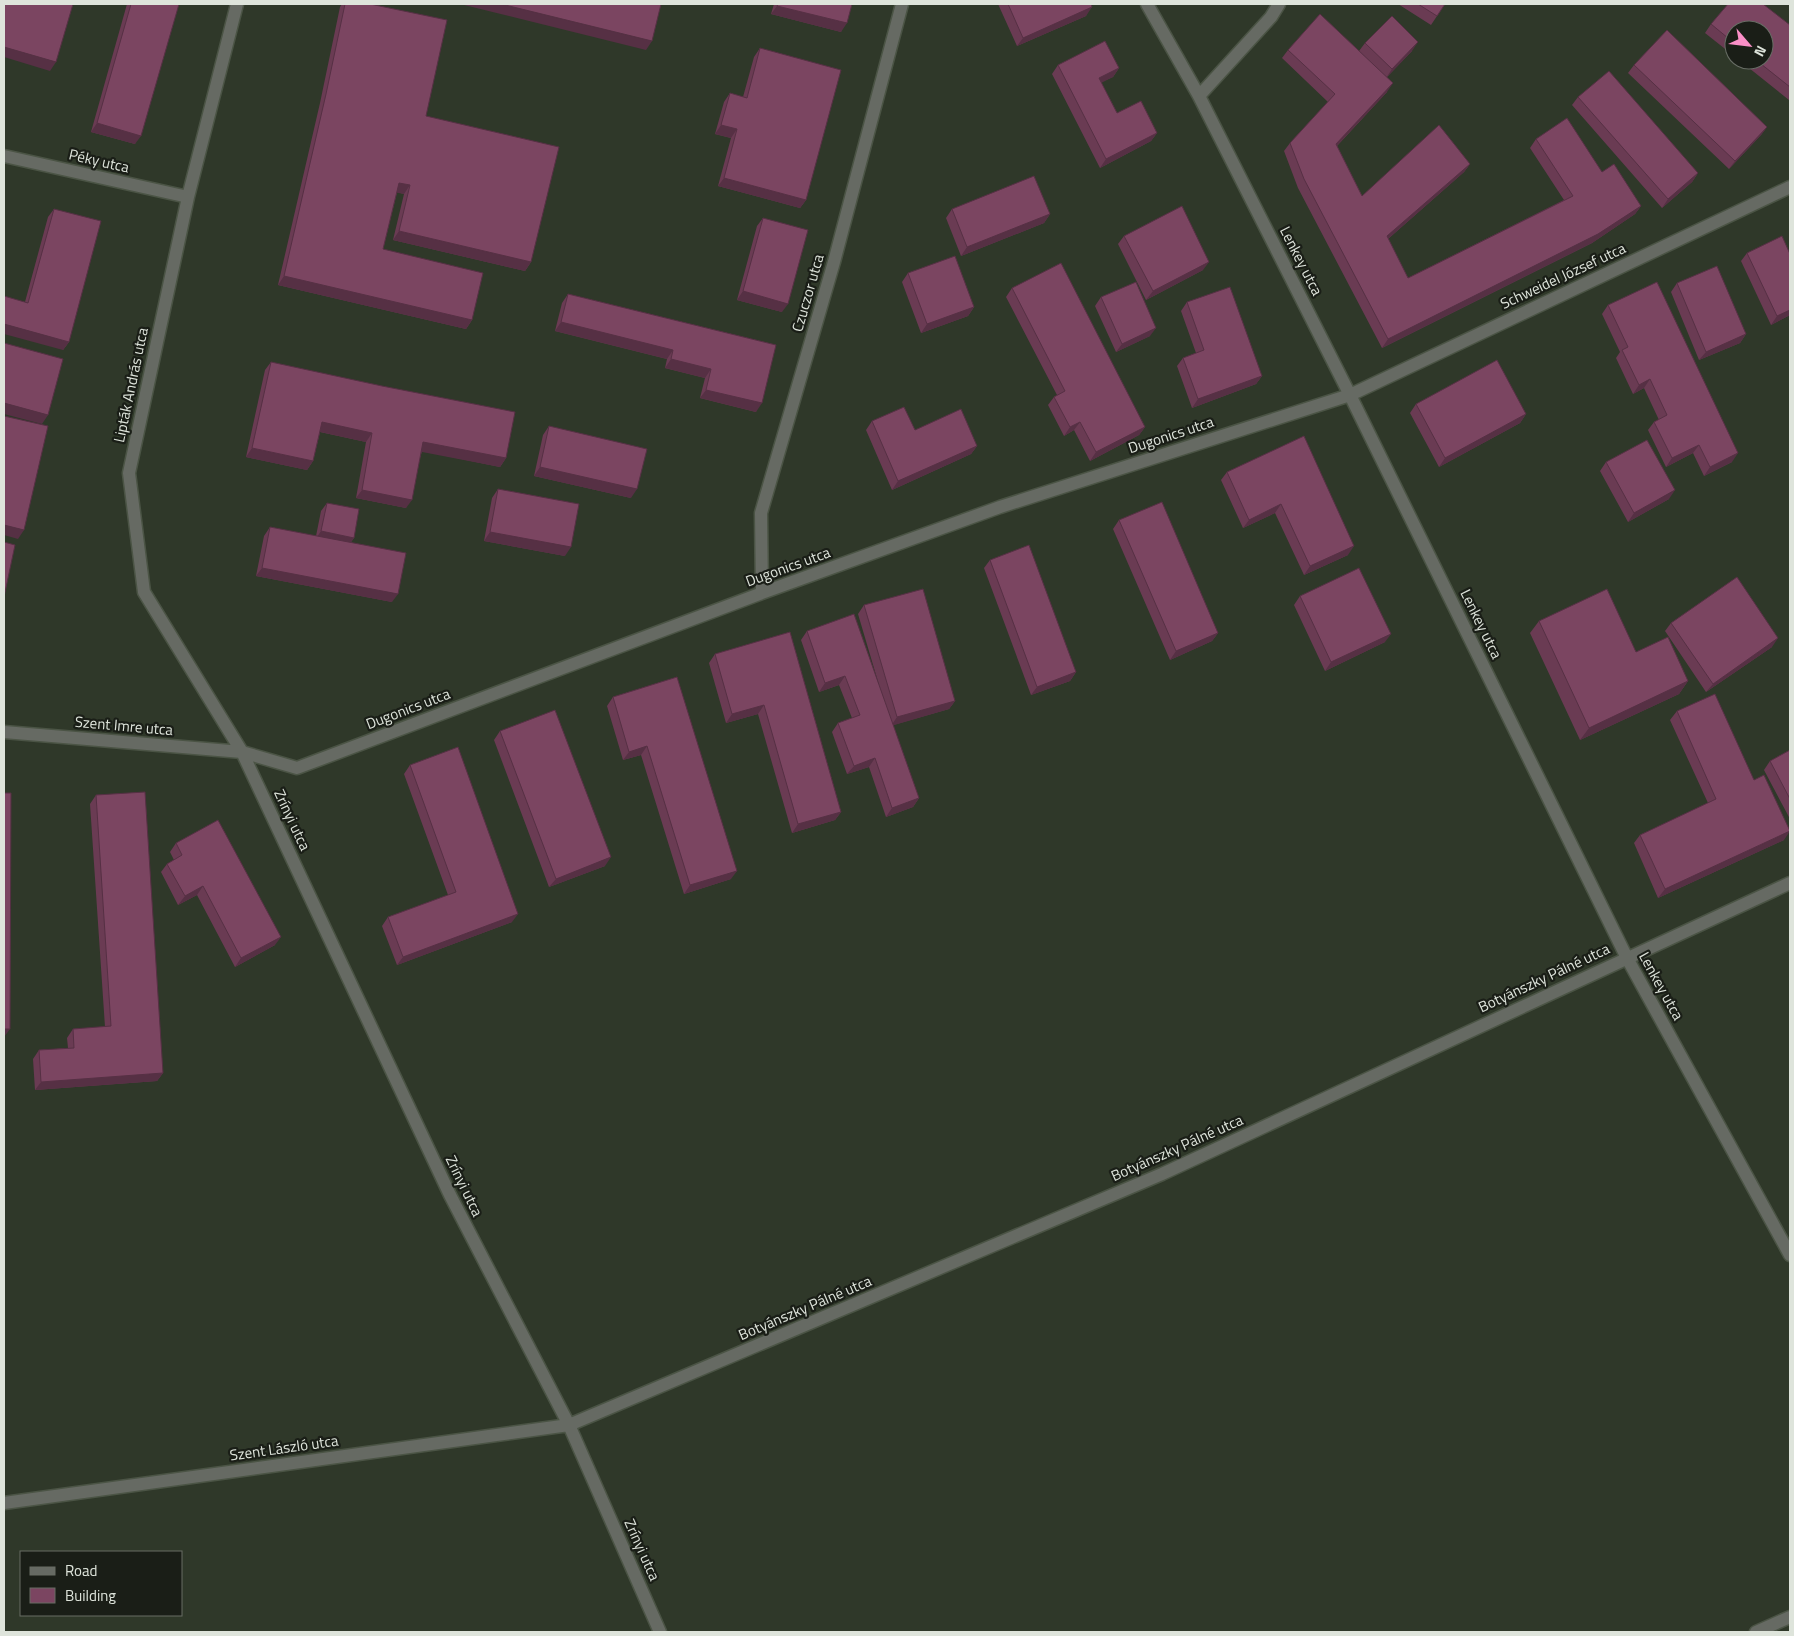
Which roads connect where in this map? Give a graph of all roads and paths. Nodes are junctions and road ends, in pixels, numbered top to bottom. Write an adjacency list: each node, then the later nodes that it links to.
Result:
1 (237, 4): 8 (street, Lipták András utca)
2 (902, 4): 10 (street, Czuczor utca)
3 (1146, 4): 5 (street, Lenkey utca)
4 (1279, 4): 5 (street)
5 (1199, 96): 9 (street, Lenkey utca)
6 (4, 156): 8 (street, Péky utca)
7 (1790, 186): 9 (street, Schweidel József utca)
8 (188, 197): 12 (street, Lipták András utca)
9 (1350, 395): 10 (street, Dugonics utca); 14 (street, Lenkey utca)
10 (762, 593): 12 (street, Dugonics utca)
11 (4, 732): 12 (street, Szent Imre utca)
12 (242, 752): 16 (street, Zrínyi utca)
13 (1790, 883): 14 (street, Botyánszky Pálné utca)
14 (1626, 958): 15 (street, Lenkey utca); 16 (street, Botyánszky Pálné utca)
15 (1790, 1255)
16 (569, 1425): 17 (street, Szent László utca); 19 (street, Zrínyi utca)
17 (4, 1503)
18 (1790, 1617): 20 (street)
19 (660, 1632)
20 (1756, 1632)

